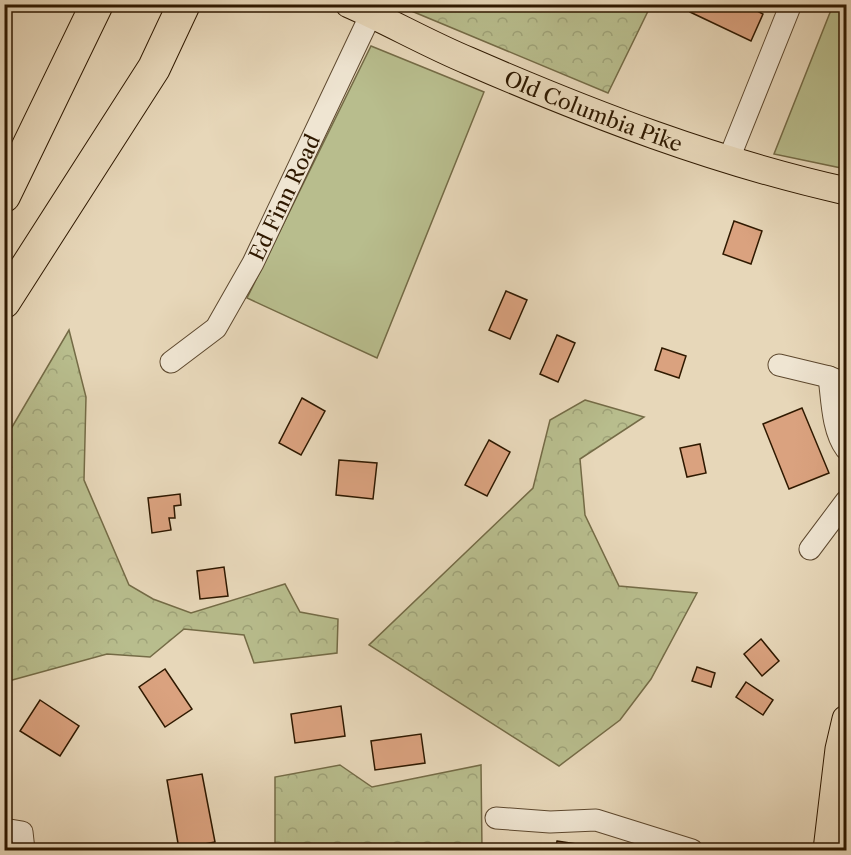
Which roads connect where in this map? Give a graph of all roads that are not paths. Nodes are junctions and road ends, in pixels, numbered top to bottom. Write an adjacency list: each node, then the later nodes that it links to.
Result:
1 (97, 4): 7 (highway)
2 (184, 4): 8 (highway)
3 (791, 4): 5 (street)
4 (360, 9): 5 (main road, Old Columbia Pike); 9 (street, Ed Finn Road)
5 (728, 161): 6 (main road, Old Columbia Pike)
6 (846, 191)
7 (4, 196)
8 (4, 302)
9 (171, 362)
10 (779, 365): 11 (street)
11 (838, 380): 12 (street)
12 (846, 449)
13 (846, 501): 14 (street)
14 (810, 549)
15 (846, 719): 19 (main road)
16 (496, 818): 17 (street)
17 (648, 844): 18 (street)
18 (692, 850)
19 (827, 850)

